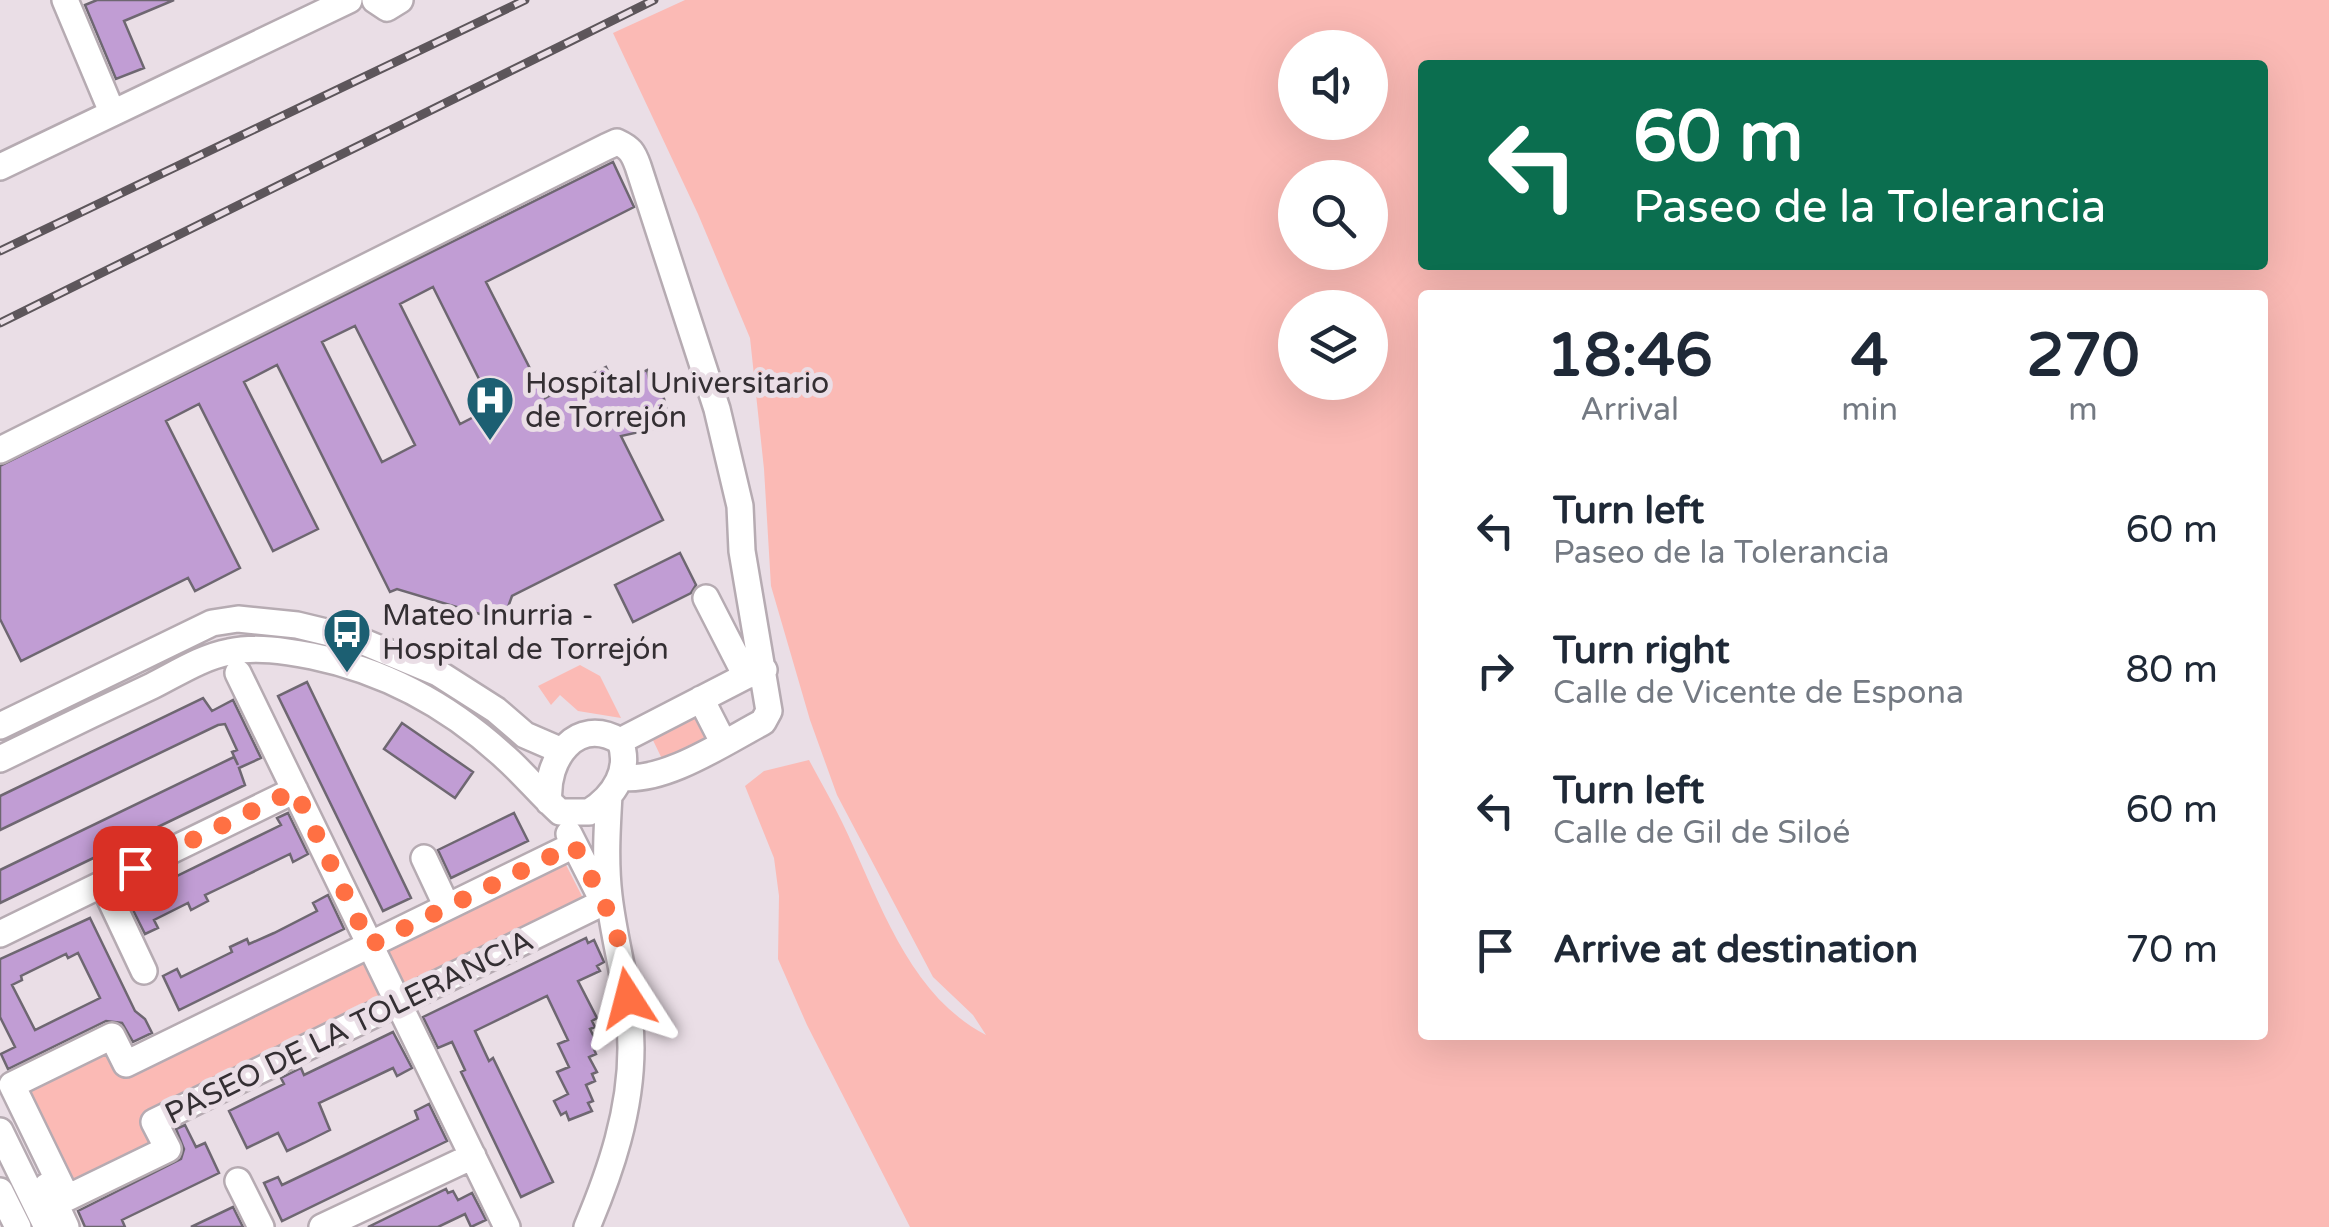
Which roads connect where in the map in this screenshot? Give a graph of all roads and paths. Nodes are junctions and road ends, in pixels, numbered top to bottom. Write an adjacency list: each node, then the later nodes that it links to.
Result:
1 (65, 0): 5 (street)
2 (349, 0): 5 (street)
3 (375, 0): 4 (street)
4 (400, 0)
5 (112, 112): 6 (street)
6 (0, 166)
7 (0, 450): 10 (street)
8 (706, 598): 10 (street)
9 (238, 673): 18 (street)
10 (755, 673): 11 (street); 14 (street)
11 (701, 699): 13 (street); 14 (street)
12 (0, 726): 15 (street)
13 (620, 740): 15 (street); 17 (street)
14 (723, 742): 17 (street)
15 (562, 750): 19 (street)
16 (0, 759): 19 (street)
17 (614, 786): 19 (street); 26 (street)
18 (295, 790): 22 (street); 27 (street)
19 (555, 807): 20 (street)
20 (574, 845): 23 (street); 24 (street, PASEO DE LA TOLERANCIA)
21 (424, 858): 24 (street)
22 (102, 884): 25 (street); 28 (street)
23 (604, 902): 26 (street); 29 (street, PASEO DE LA TOLERANCIA)
24 (447, 906): 27 (street, PASEO DE LA TOLERANCIA)
25 (0, 934)
26 (619, 942): 41 (street)
27 (370, 945): 29 (street); 29 (street, PASEO DE LA TOLERANCIA)
28 (144, 971)
29 (398, 1002): 32 (street)
30 (0, 1088): 37 (street)
31 (0, 1131): 36 (street)
32 (472, 1156): 39 (street); 40 (street)
33 (238, 1181): 38 (street)
34 (0, 1191): 35 (street)
35 (18, 1227)
36 (47, 1227)
37 (66, 1227)
38 (260, 1227)
39 (322, 1227)
40 (507, 1227)
41 (587, 1227)

